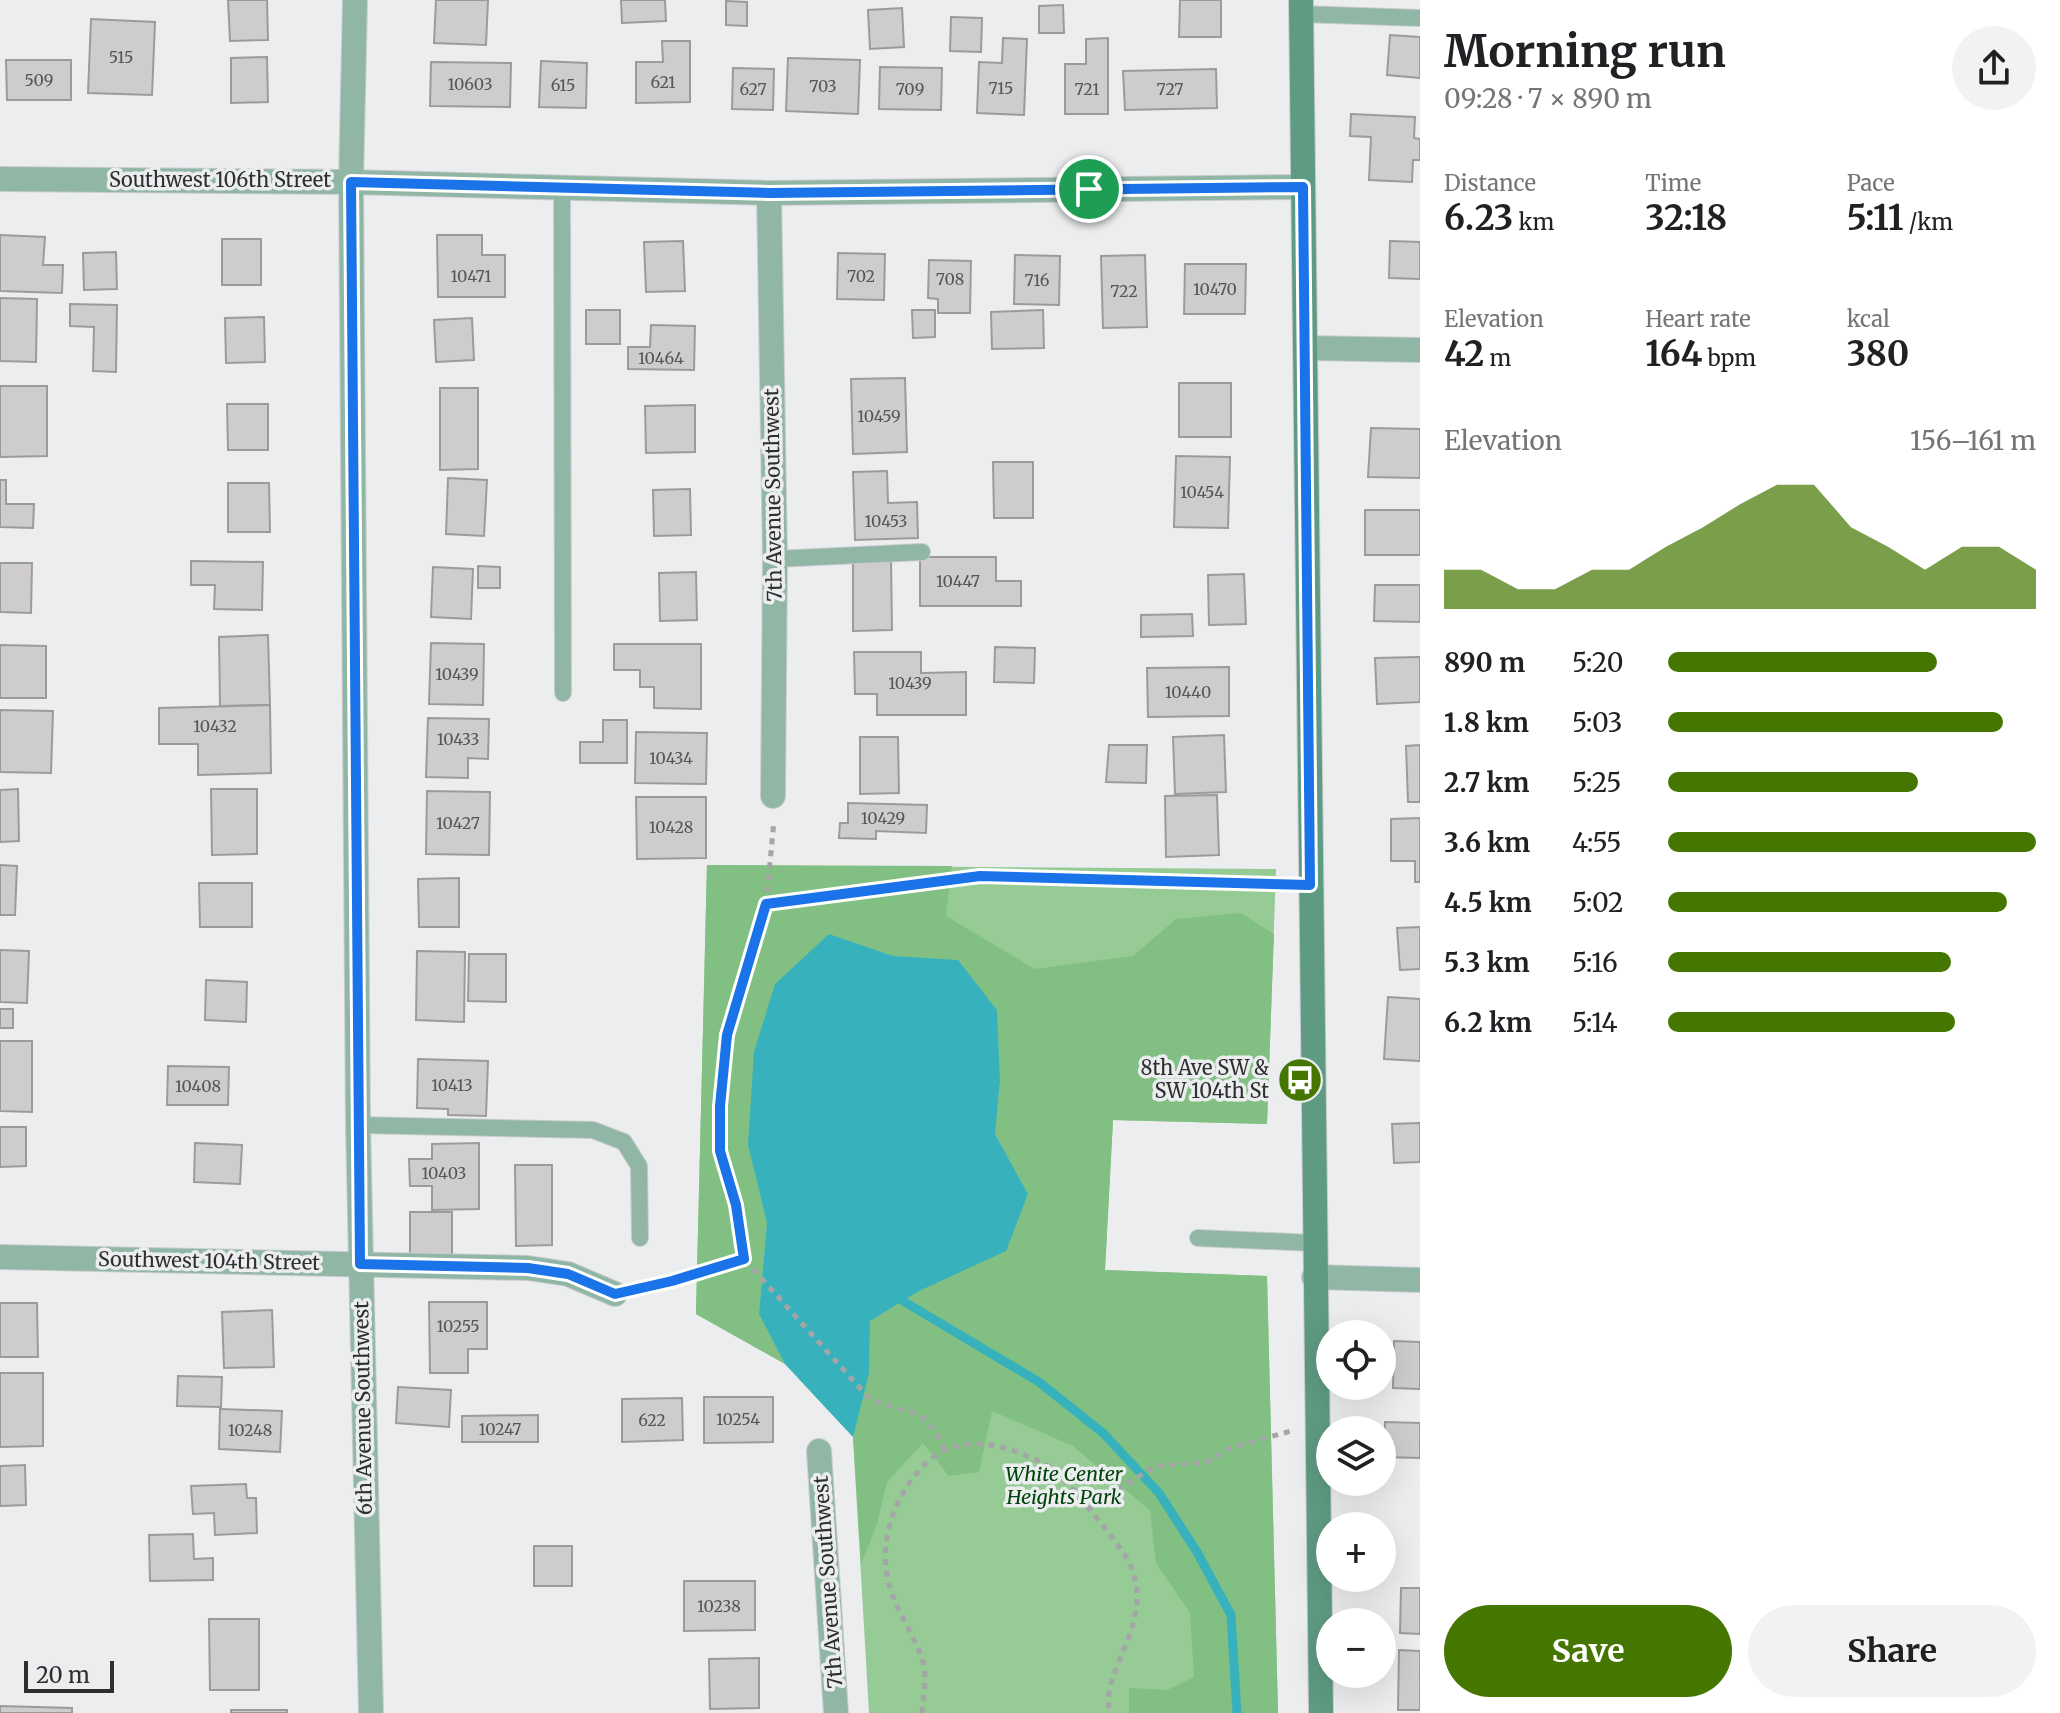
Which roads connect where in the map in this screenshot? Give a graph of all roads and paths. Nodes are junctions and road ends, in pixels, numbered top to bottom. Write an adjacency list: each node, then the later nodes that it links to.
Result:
1 (355, 0): 5 (street, 6th Avenue Southwest)
2 (1301, 7): 3 (lane); 7 (street)
3 (1420, 18)
4 (0, 179): 5 (street, Southwest 106th Street)
5 (351, 182): 6 (street, Southwest 106th Street); 17 (street, 6th Avenue Southwest)
6 (562, 187): 8 (street, Southwest 106th Street); 13 (lane)
7 (1303, 187): 8 (street, Southwest 106th Street); 9 (street)
8 (769, 193): 12 (street, 7th Avenue Southwest)
9 (1306, 348): 10 (street); 15 (street)
10 (1420, 350)
11 (922, 552): 12 (lane)
12 (775, 559): 14 (street, 7th Avenue Southwest)
13 (563, 693)
14 (773, 796): 16 (path)
15 (1310, 885): 16 (path); 20 (street)
16 (766, 904): 22 (path)
17 (358, 1125): 18 (lane); 23 (street, 6th Avenue Southwest)
18 (640, 1238)
19 (1198, 1238): 20 (lane)
20 (1314, 1243): 24 (street)
21 (0, 1257): 23 (street, Southwest 104th Street)
22 (744, 1259): 26 (path); 28 (path)
23 (360, 1264): 26 (street, Southwest 104th Street); 31 (street, 6th Avenue Southwest)
24 (1314, 1277): 25 (street); 27 (street)
25 (1420, 1280)
26 (615, 1294)
27 (1316, 1414): 30 (path); 35 (street)
28 (945, 1450): 30 (path); 33 (path)
29 (819, 1451): 32 (street, 7th Avenue Southwest)
30 (1087, 1510): 34 (path)
31 (371, 1713)
32 (836, 1713)
33 (922, 1713)
34 (1110, 1713)
35 (1321, 1713)

